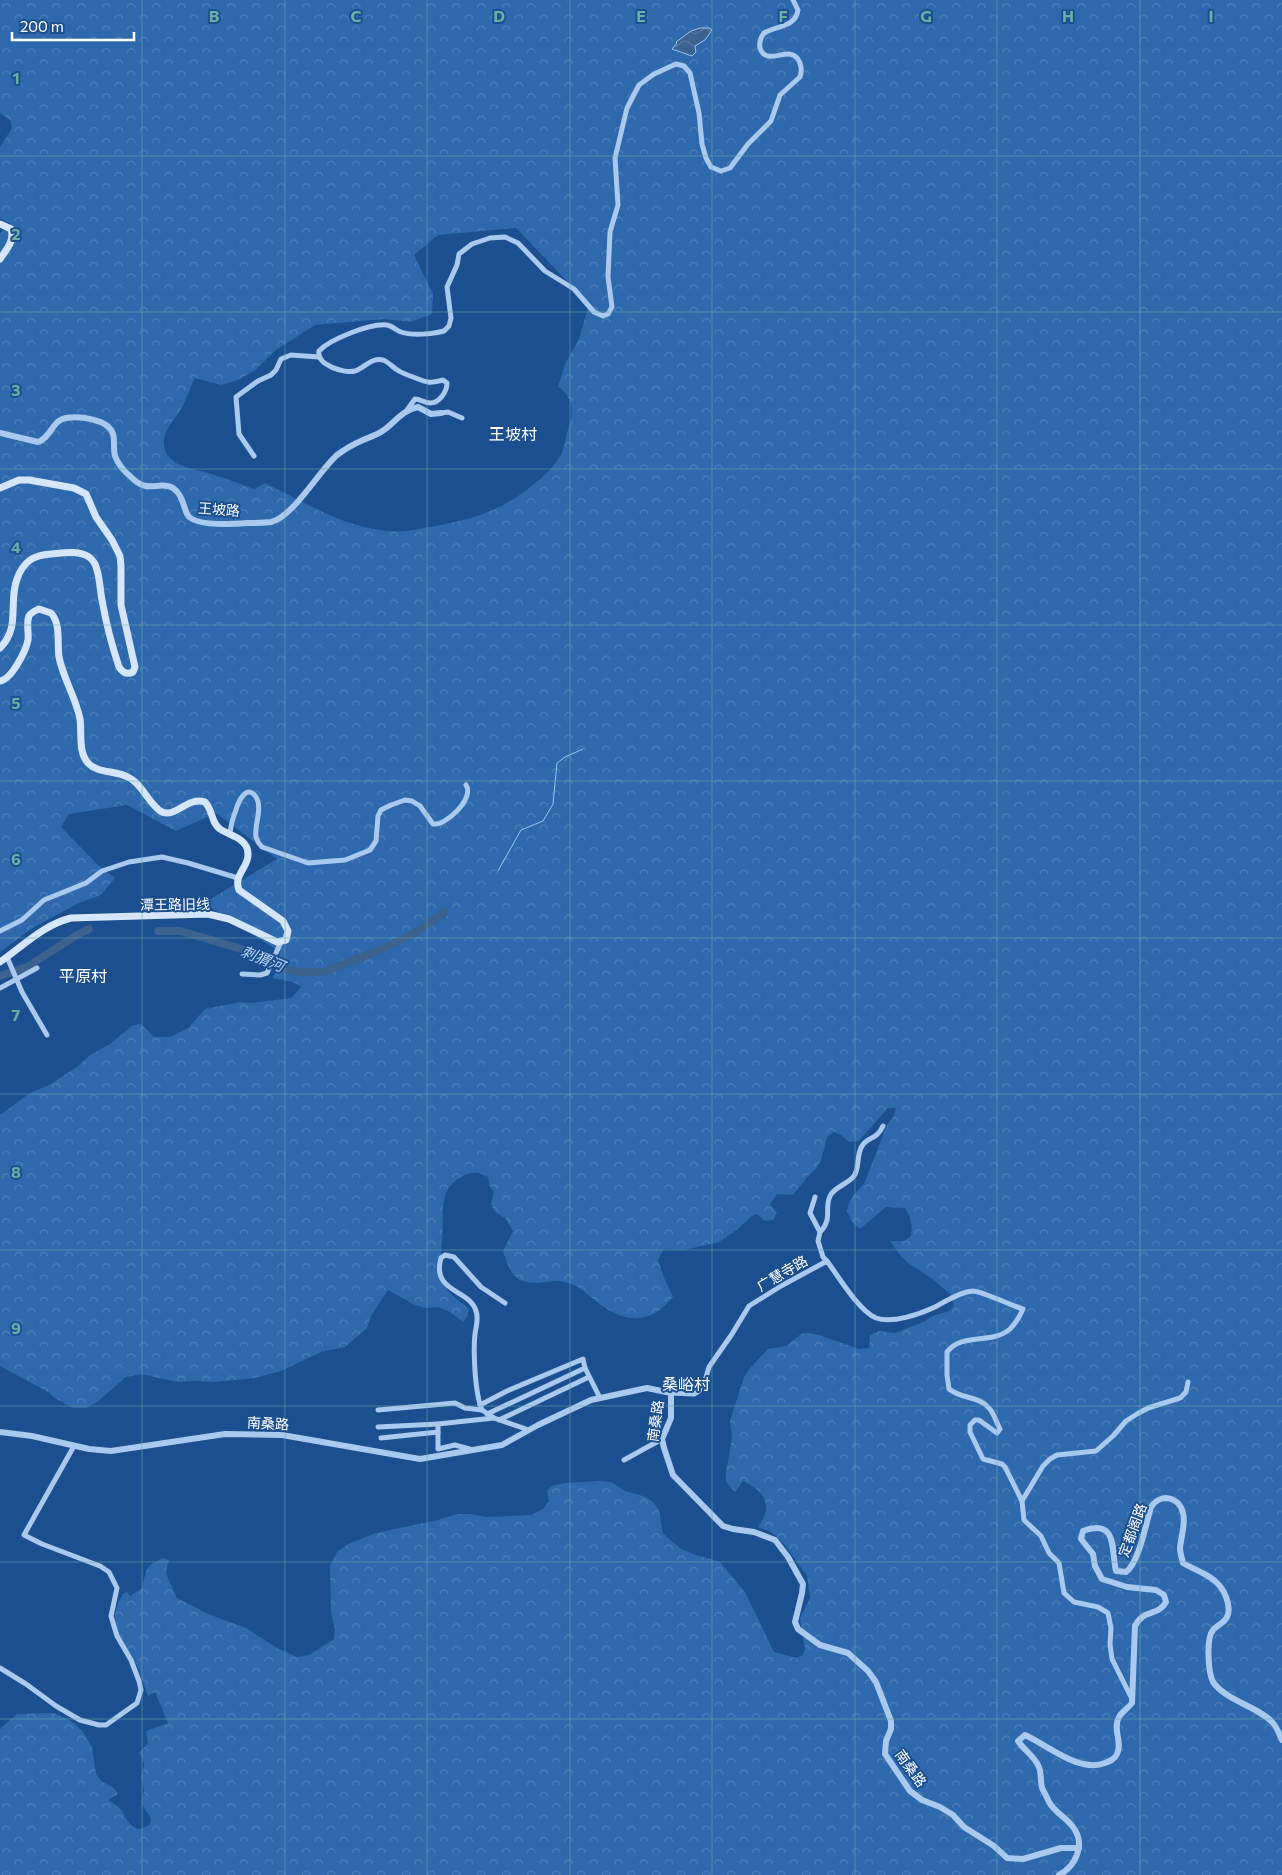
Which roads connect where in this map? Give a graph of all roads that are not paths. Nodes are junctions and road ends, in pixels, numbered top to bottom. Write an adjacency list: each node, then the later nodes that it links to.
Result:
1 (793, 0): 4 (street)
2 (1, 225): 3 (main road)
3 (0, 259)
4 (319, 357): 5 (street); 9 (street)
5 (407, 410): 6 (street); 8 (street, 王坡路)
6 (441, 413): 7 (street)
7 (462, 418)
8 (0, 433)
9 (254, 456)
10 (0, 488): 11 (main road)
11 (0, 648)
12 (0, 681): 14 (main road)
13 (466, 785): 14 (street)
14 (230, 833): 15 (main road)
15 (238, 878): 16 (street); 18 (main road, 潭王路旧线)
16 (0, 932)
17 (280, 944): 21 (street)
18 (7, 957): 19 (main road, 潭王路旧线); 22 (street)
19 (0, 962)
20 (37, 968): 22 (street)
21 (242, 974)
22 (17, 977): 23 (street); 24 (street)
23 (0, 988)
24 (47, 1035)
25 (883, 1126): 27 (street)
26 (815, 1197): 27 (street)
27 (820, 1232): 28 (street)
28 (827, 1261): 33 (street, 广慧寺路); 48 (street, 广慧寺路)
29 (505, 1303): 36 (street)
30 (585, 1368): 31 (street); 36 (street); 36 (street)
31 (589, 1377): 34 (street); 37 (street)
32 (1188, 1382): 48 (street)
33 (671, 1393): 34 (street, 南桑路); 44 (street, 南桑路)
34 (600, 1398): 40 (street, 南桑路)
35 (378, 1410): 36 (street)
36 (483, 1410): 37 (street)
37 (496, 1419): 38 (street); 40 (street)
38 (438, 1424): 39 (street); 42 (street)
39 (378, 1428)
40 (529, 1430): 46 (street, 南桑路)
41 (0, 1432): 45 (street, 南桑路)
42 (438, 1432): 43 (street); 46 (street)
43 (381, 1438)
44 (662, 1439): 47 (street); 52 (street, 南桑路)
45 (74, 1446): 46 (street, 南桑路); 49 (street)
46 (473, 1450)
47 (624, 1460)
48 (1022, 1501): 50 (street)
49 (0, 1668)
50 (1131, 1697): 51 (street, 定都阁路); 52 (street, 定都阁路)
51 (1282, 1740)
52 (1079, 1848): 53 (street)
53 (1058, 1875)

